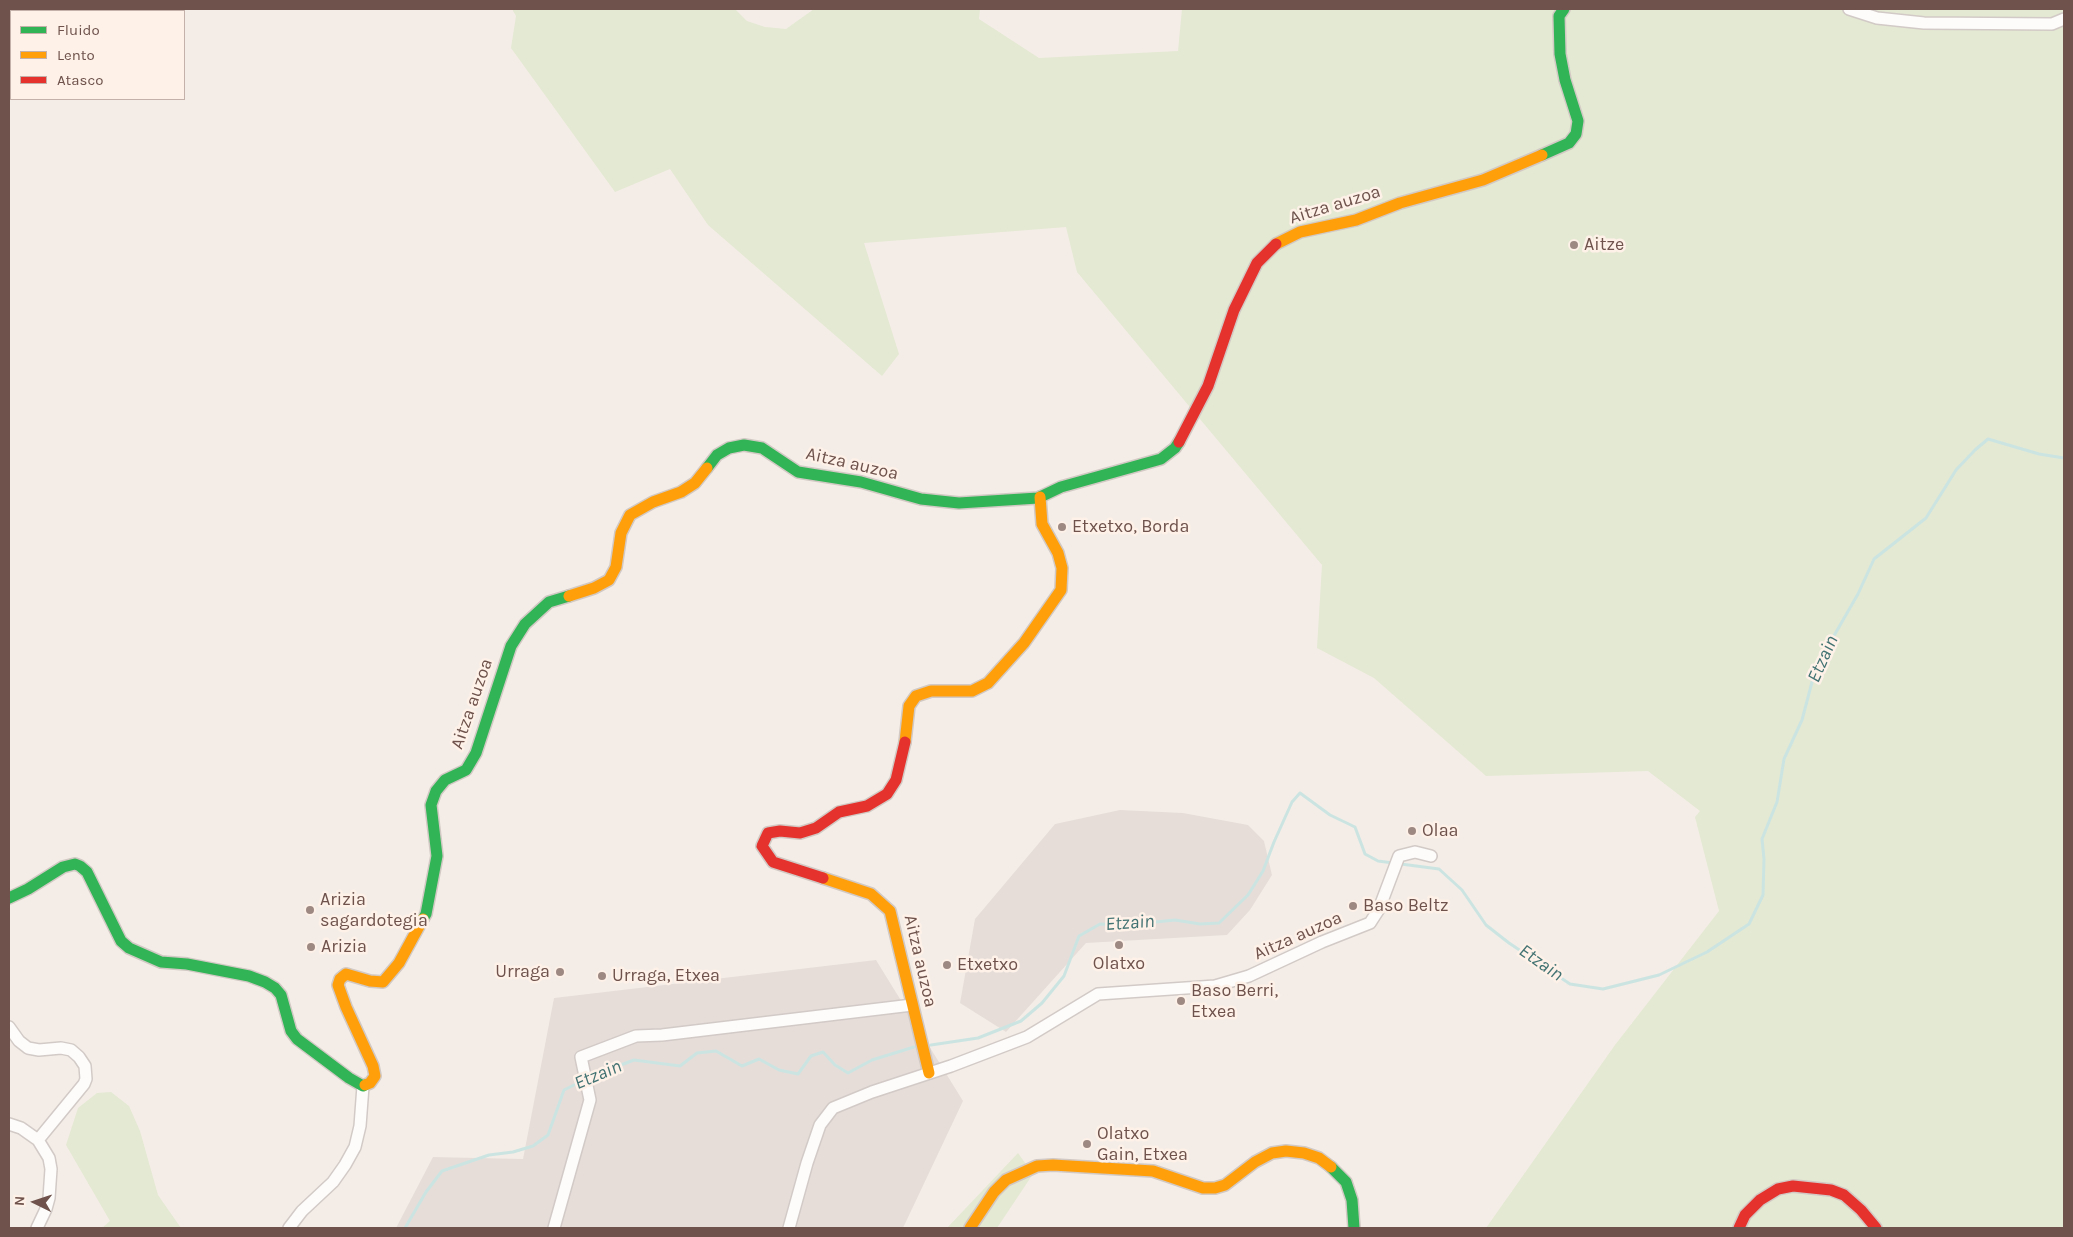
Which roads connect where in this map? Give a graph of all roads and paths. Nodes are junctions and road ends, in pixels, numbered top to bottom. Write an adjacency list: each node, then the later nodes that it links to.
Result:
1 (1564, 9): 4 (street, Aitza auzoa)
2 (1849, 9): 3 (street)
3 (2064, 19)
4 (1040, 497): 7 (street, Aitza auzoa); 10 (street, Aitza auzoa)
5 (1431, 856): 9 (street, Aitza auzoa)
6 (9, 898): 10 (street)
7 (912, 1005): 9 (street, Aitza auzoa); 15 (street)
8 (9, 1027): 12 (street)
9 (929, 1073): 16 (street, Aitza auzoa)
10 (363, 1086): 14 (street)
11 (9, 1124): 12 (street)
12 (38, 1140): 13 (street)
13 (37, 1228)
14 (289, 1228)
15 (554, 1228)
16 (789, 1228)
17 (970, 1228): 18 (street)
18 (1354, 1228)
19 (1739, 1228): 20 (street)
20 (1876, 1228)

